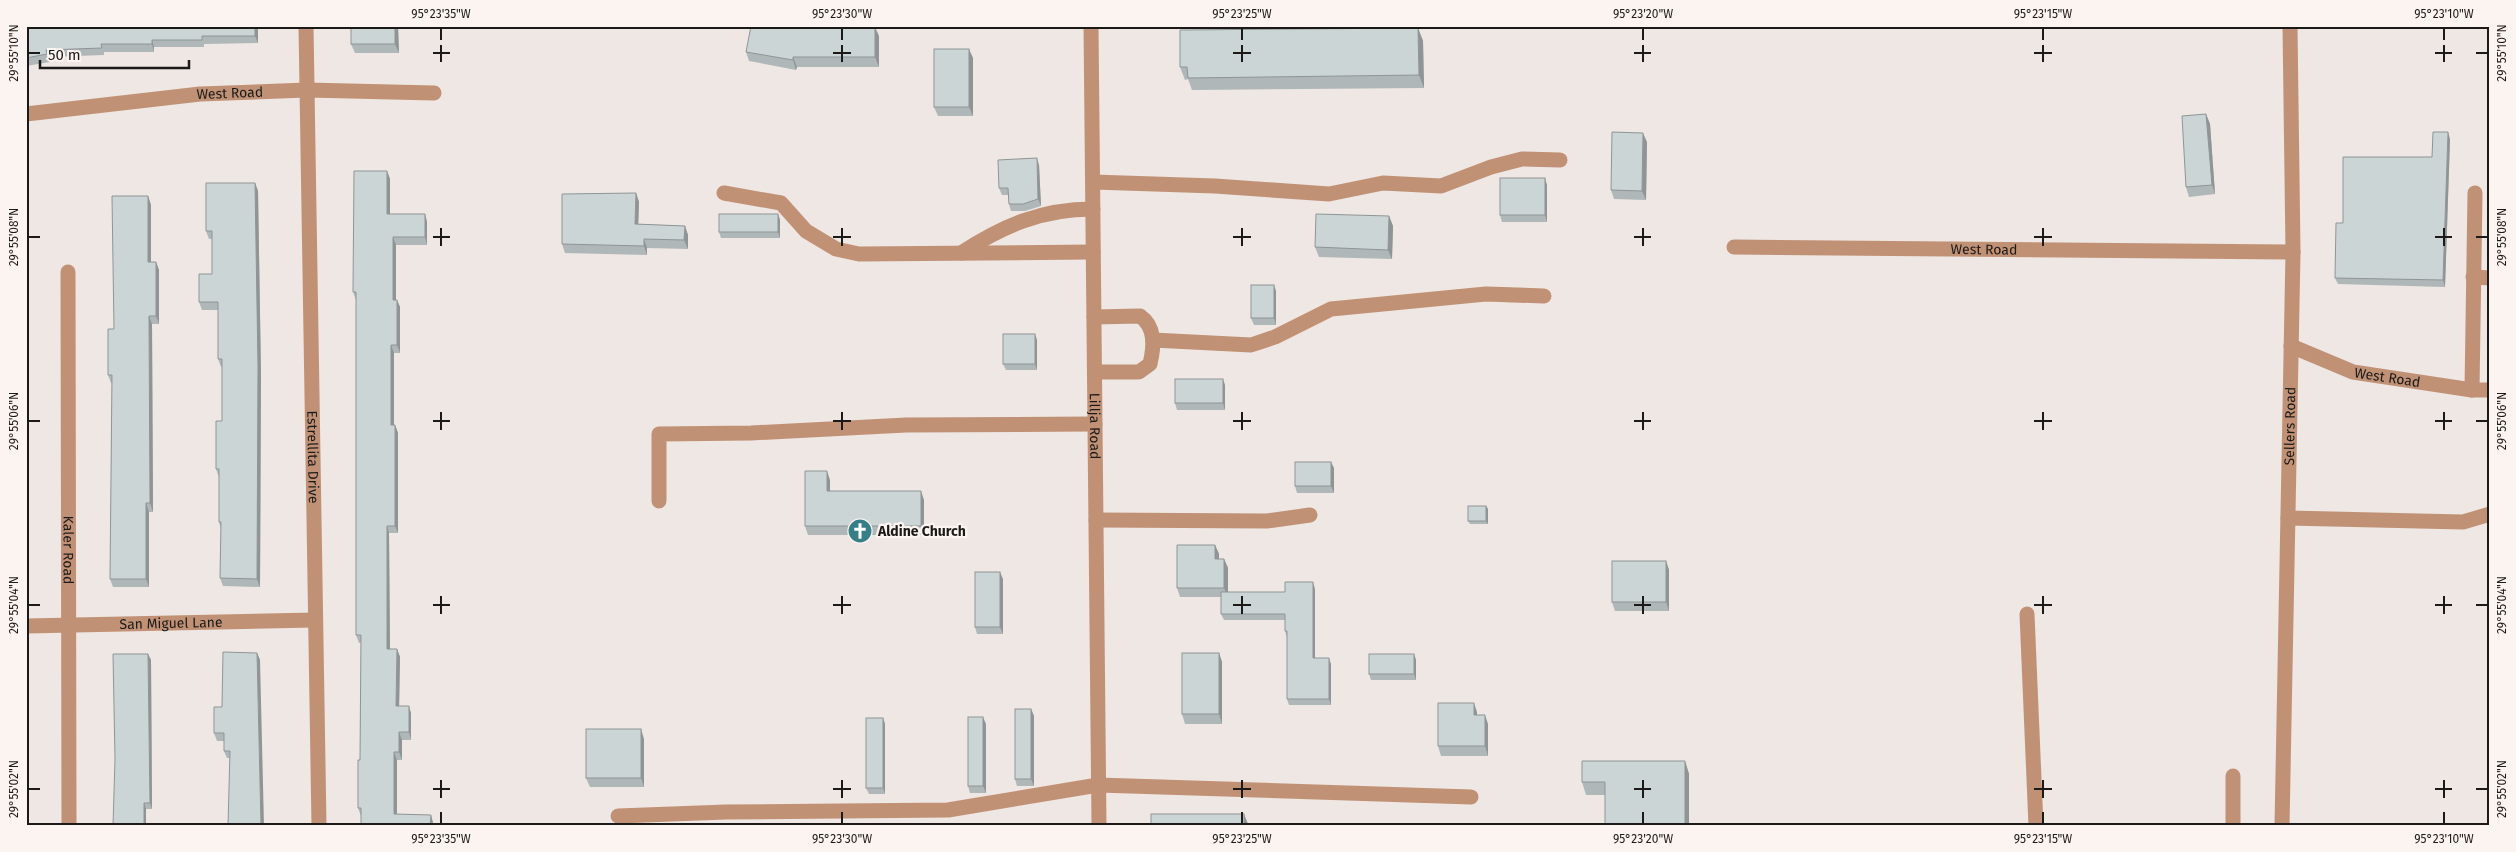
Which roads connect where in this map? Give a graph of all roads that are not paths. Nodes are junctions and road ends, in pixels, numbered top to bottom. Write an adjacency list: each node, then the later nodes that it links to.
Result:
1 (306, 26): 4 (street, Estrellita Drive)
2 (1092, 26): 8 (street, Lillja Road)
3 (2290, 26): 14 (street, Sellers Road)
4 (306, 90): 5 (street, West Road); 6 (street, West Road); 33 (street, Estrellita Drive)
5 (434, 93)
6 (26, 114)
7 (1560, 160): 8 (street)
8 (1093, 182): 11 (street, Lillja Road)
9 (724, 193): 15 (street)
10 (2474, 193): 17 (street)
11 (1093, 209): 13 (street, Lillja Road); 15 (street)
12 (1734, 247): 14 (street, West Road)
13 (1093, 252): 15 (street); 20 (street, Lillja Road)
14 (2293, 252): 22 (street, Sellers Road)
15 (959, 253)
16 (68, 272): 34 (street, Kaler Road)
17 (2473, 277): 18 (street); 24 (street)
18 (2490, 278)
19 (1544, 296): 21 (street)
20 (1094, 317): 21 (street); 23 (street, Lillja Road)
21 (1152, 340): 23 (street)
22 (2291, 346): 24 (street, West Road); 30 (street, Sellers Road)
23 (1094, 372): 26 (street, Lillja Road)
24 (2472, 390): 25 (street, West Road)
25 (2490, 390)
26 (1095, 424): 27 (street); 31 (street, Lillja Road)
27 (659, 501)
28 (1310, 514): 31 (street)
29 (2490, 514): 30 (street)
30 (2288, 518): 45 (street, Sellers Road)
31 (1096, 520): 37 (street, Lillja Road)
32 (2027, 614): 43 (street)
33 (315, 620): 34 (street, San Miguel Lane); 41 (street, Estrellita Drive)
34 (68, 625): 35 (street, San Miguel Lane); 40 (street, Kaler Road)
35 (26, 626)
36 (2233, 776): 44 (street)
37 (1098, 785): 38 (street); 39 (street); 42 (street, Lillja Road)
38 (1471, 797)
39 (618, 816)
40 (69, 826)
41 (319, 826)
42 (1099, 826)
43 (2036, 826)
44 (2233, 826)
45 (2282, 826)

